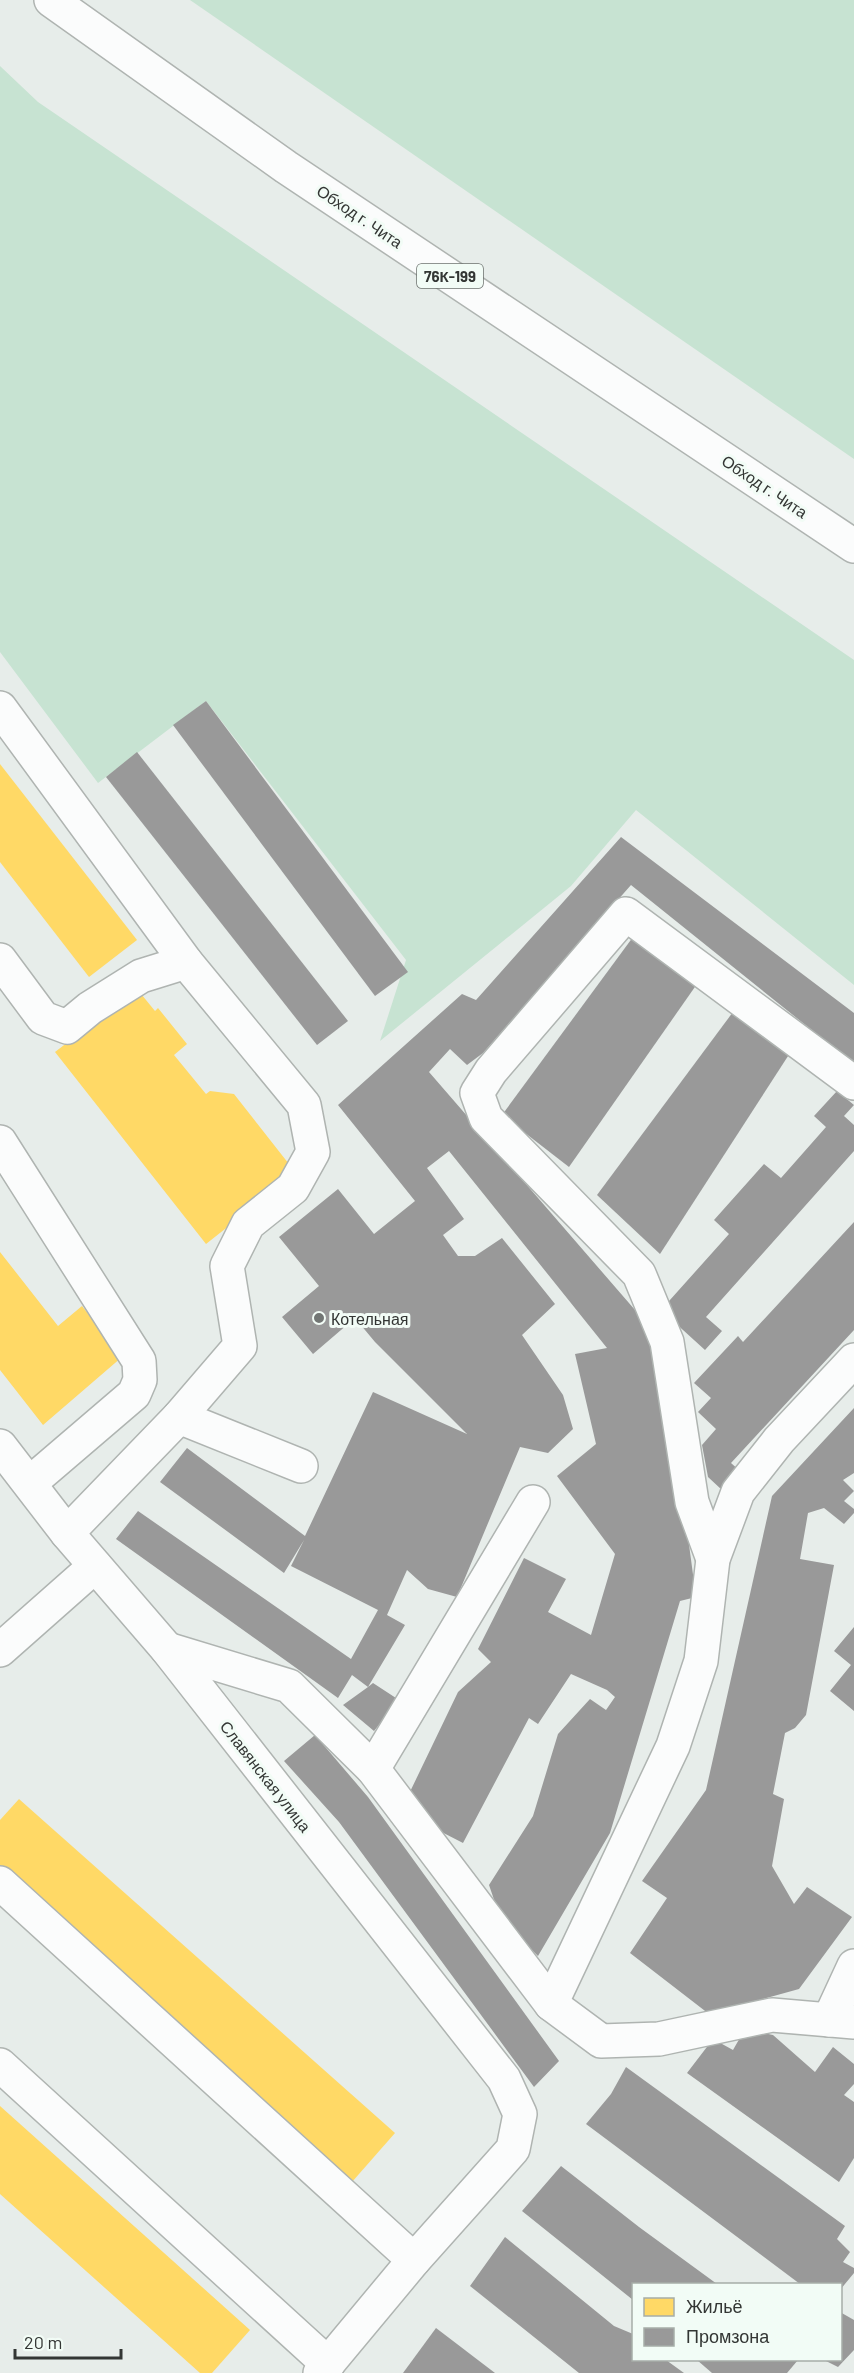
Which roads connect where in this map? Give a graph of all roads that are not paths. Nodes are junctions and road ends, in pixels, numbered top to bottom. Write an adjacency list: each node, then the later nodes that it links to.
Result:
1 (51, 0): 2 (main road, Обход г. Чита / 76К-199)
2 (854, 546)
3 (0, 708): 5 (main road)
4 (0, 960): 5 (main road)
5 (186, 962): 9 (main road)
6 (854, 1083): 15 (main road)
7 (0, 1142): 12 (main road)
8 (854, 1360): 15 (main road)
9 (179, 1417): 11 (main road); 14 (main road)
10 (0, 1446): 12 (main road, Славянская улица)
11 (301, 1466)
12 (30, 1483): 14 (main road, Славянская улица)
13 (533, 1502): 19 (main road)
14 (67, 1533): 16 (main road, Славянская улица)
15 (713, 1559): 22 (main road)
16 (95, 1566): 17 (main road, Славянская улица); 18 (main road)
17 (167, 1649): 19 (main road); 25 (main road, Славянская улица)
18 (0, 1650)
19 (373, 1769): 22 (main road)
20 (0, 1883): 25 (main road)
21 (854, 1966): 23 (main road)
22 (551, 2004): 23 (main road)
23 (841, 2021)
24 (0, 2065): 26 (main road)
25 (414, 2259): 26 (main road)
26 (324, 2369)

